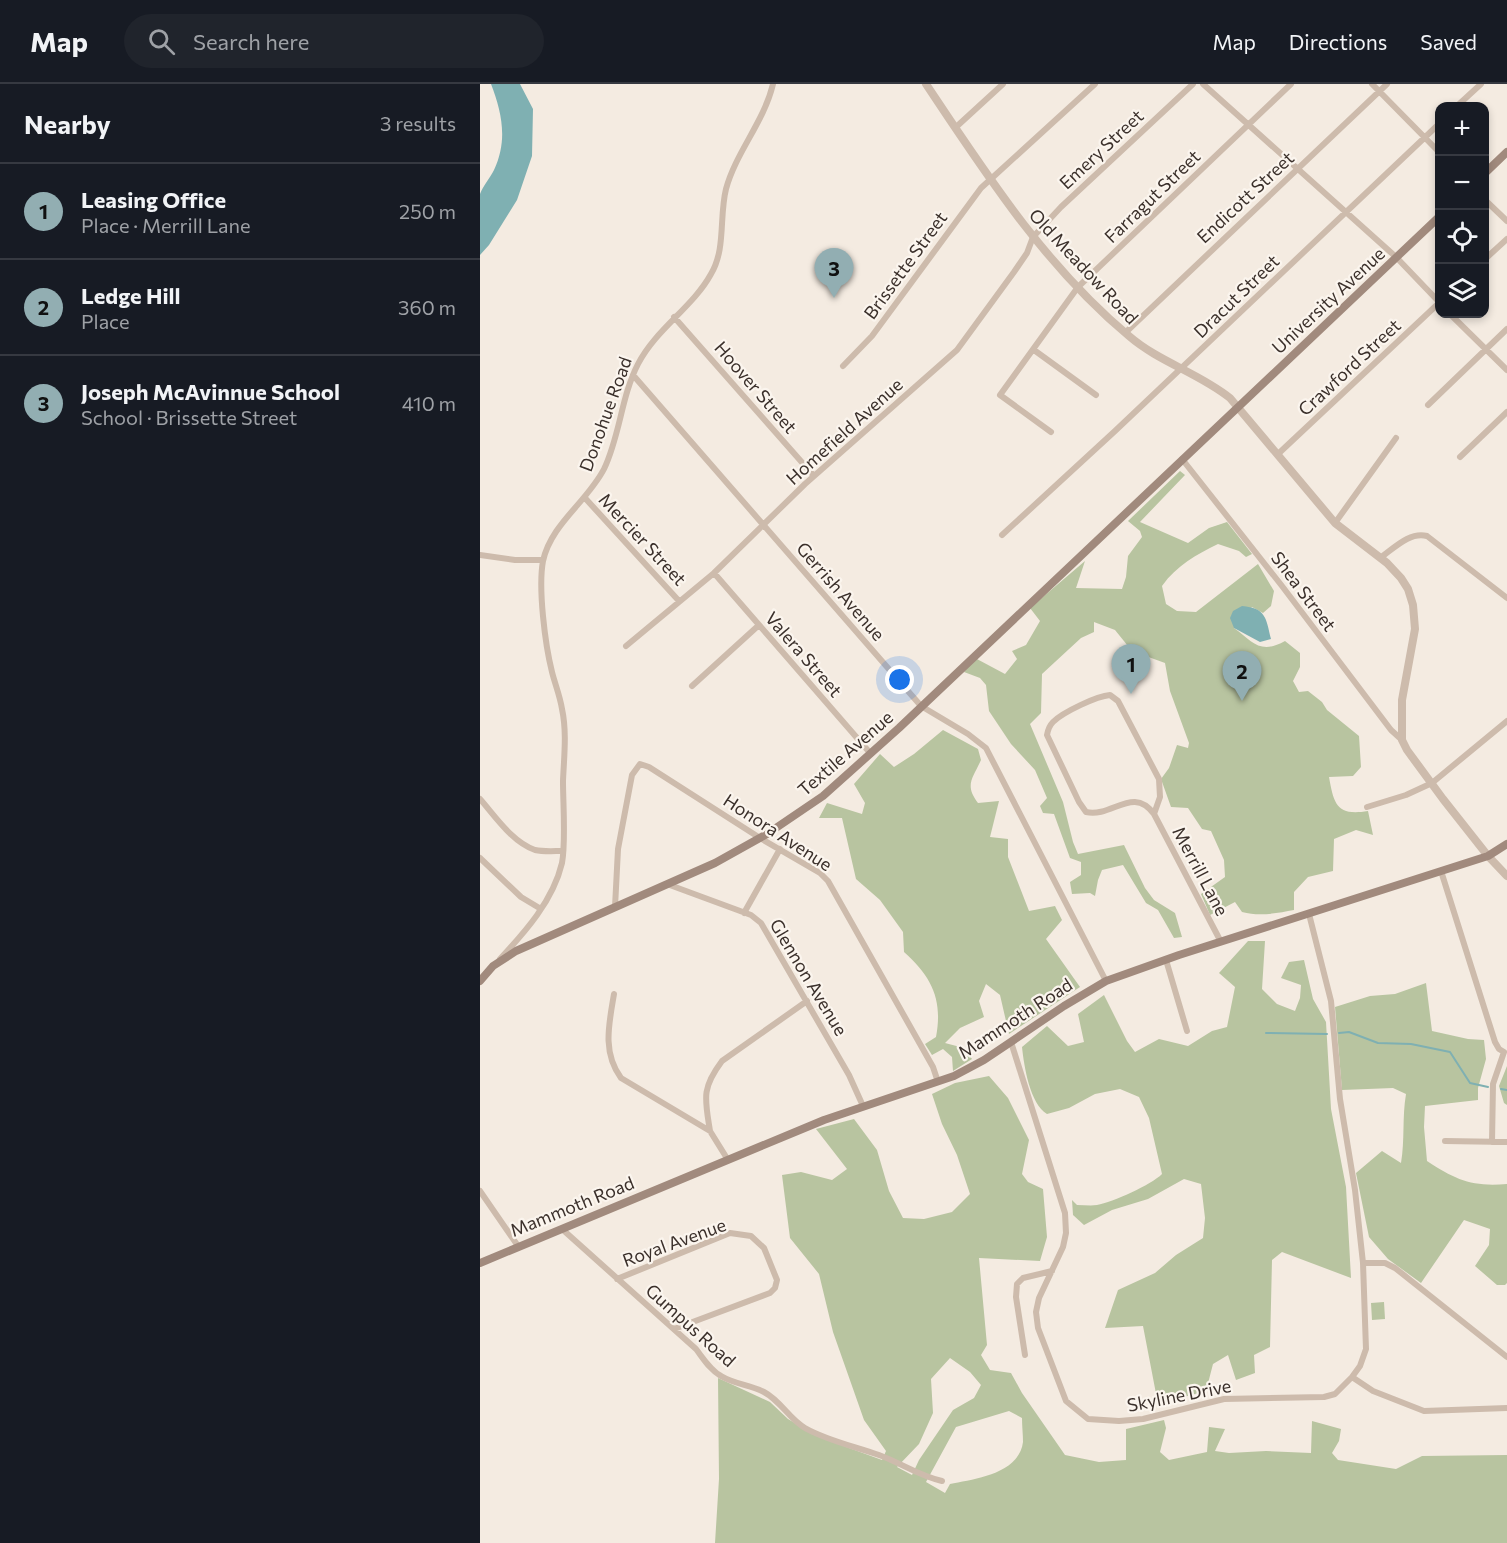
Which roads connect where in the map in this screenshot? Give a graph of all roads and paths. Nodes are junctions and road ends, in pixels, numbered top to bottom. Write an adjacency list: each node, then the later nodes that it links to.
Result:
1 (773, 84): 33 (street, Donohue Road)
2 (926, 84): 15 (street, Old Meadow Road)
3 (1003, 84): 15 (street)
4 (1095, 84): 21 (street, Brissette Street)
5 (1193, 84): 26 (street, Emery Street)
6 (1203, 84): 13 (street)
7 (1291, 84): 13 (street, Farragut Street)
8 (1372, 84): 11 (street)
9 (1387, 84): 11 (street, Endicott Street)
10 (1481, 84): 12 (street)
11 (1379, 92): 16 (street); 19 (street, Endicott Street)
12 (1461, 102)
13 (1248, 125): 19 (street); 30 (street, Farragut Street)
14 (1435, 127): 16 (street, Dracut Street)
15 (955, 128): 21 (street, Old Meadow Road)
16 (1424, 137): 17 (street); 23 (street, Dracut Street)
17 (1435, 148)
18 (1507, 153): 20 (main road)
19 (1297, 169): 23 (street); 36 (street, Endicott Street)
20 (1489, 170)
21 (990, 181): 26 (street, Old Meadow Road); 39 (street, Brissette Street)
22 (1489, 203): 25 (street)
23 (1346, 212): 29 (street); 40 (street, Dracut Street)
24 (1435, 221): 29 (main road, University Avenue)
25 (1507, 221)
26 (1033, 237): 30 (street, Old Meadow Road); 52 (street, Homefield Avenue)
27 (1507, 239): 28 (street)
28 (1489, 256)
29 (1396, 257): 31 (street); 45 (main road, University Avenue)
30 (1078, 287): 36 (street, Old Meadow Road); 38 (street, Farragut Street)
31 (1435, 299)
32 (1435, 307): 49 (street, Crawford Street)
33 (674, 317): 42 (street, Donohue Road); 52 (street, Hoover Street)
34 (1454, 318): 37 (street)
35 (1507, 329): 37 (street)
36 (1125, 333): 40 (street, Old Meadow Road)
37 (1486, 349): 41 (street); 44 (street)
38 (1035, 350): 43 (street); 47 (street, Farragut Street)
39 (843, 366)
40 (1182, 368): 45 (street, Old Meadow Road); 56 (street, Dracut Street)
41 (1507, 370)
42 (633, 375): 53 (street, Donohue Road); 55 (street, Gerrish Avenue)
43 (1096, 395)
44 (1428, 405)
45 (1238, 406): 49 (street, Old Meadow Road); 51 (main road, Textile Avenue)
46 (1507, 412): 50 (street)
47 (1051, 432)
48 (1396, 438): 54 (street)
49 (1278, 454): 54 (street, Old Meadow Road)
50 (1460, 457)
51 (1182, 459): 66 (main road, Textile Avenue); 68 (street, Shea Street)
52 (814, 476): 55 (street, Homefield Avenue)
53 (585, 498): 59 (street, Donohue Road); 62 (street, Mercier Street)
54 (1335, 523): 58 (street, Old Meadow Road)
55 (764, 525): 60 (street, Homefield Avenue); 66 (street, Gerrish Avenue)
56 (1002, 535)
57 (480, 555): 59 (street)
58 (1380, 558): 61 (street); 68 (street, Old Meadow Road)
59 (543, 560): 77 (street, Donohue Road)
60 (714, 573): 62 (street, Homefield Avenue); 63 (street, Valera Street)
61 (1507, 598)
62 (680, 601): 64 (street, Homefield Avenue)
63 (759, 625): 65 (street); 69 (street, Valera Street)
64 (626, 646)
65 (692, 686)
66 (921, 706): 69 (main road, Textile Avenue); 91 (street, Gerrish Avenue)
67 (1507, 721): 70 (street)
68 (1402, 740): 70 (street)
69 (871, 754): 74 (main road, Textile Avenue)
70 (1432, 783): 72 (street); 78 (street)
71 (480, 799): 77 (street)
72 (1367, 807)
73 (1154, 814): 73 (street, Merrill Lane); 87 (street, Merrill Lane)
74 (760, 838): 76 (street, Honora Avenue); 82 (main road, Textile Avenue); 83 (street, Honora Avenue)
75 (1507, 844): 78 (main road, Mammoth Road)
76 (780, 849): 85 (street); 97 (street, Honora Avenue)
77 (563, 851): 84 (street, Donohue Road)
78 (1488, 856): 80 (main road, Mammoth Road); 81 (street)
79 (480, 858): 84 (street)
80 (1441, 871): 86 (main road, Mammoth Road); 96 (street)
81 (1507, 876)
82 (667, 884): 83 (main road, Textile Avenue); 85 (street, Glennon Avenue)
83 (615, 907): 89 (main road, Textile Avenue)
84 (541, 909): 89 (street, Donohue Road)
85 (744, 913): 93 (street, Glennon Avenue)
86 (1309, 914): 87 (main road, Mammoth Road); 108 (street, Skyline Drive)
87 (1221, 942): 88 (main road, Mammoth Road)
88 (1166, 960): 91 (main road, Mammoth Road); 94 (street)
89 (493, 966): 90 (main road, Textile Avenue)
90 (480, 981)
91 (1106, 981): 95 (main road, Mammoth Road)
92 (614, 994): 99 (street)
93 (807, 1001): 98 (street, Glennon Avenue); 99 (street)
94 (1187, 1030)
95 (1011, 1042): 97 (main road, Mammoth Road); 109 (street, Skyline Drive)
96 (1505, 1052): 101 (street)
97 (938, 1082): 98 (main road, Mammoth Road)
98 (863, 1106): 103 (main road, Mammoth Road)
99 (710, 1131): 103 (street)
100 (1444, 1141): 101 (street)
101 (1492, 1142): 102 (street)
102 (1507, 1142)
103 (728, 1160): 105 (main road, Mammoth Road)
104 (480, 1191): 106 (street)
105 (562, 1228): 106 (main road, Mammoth Road); 110 (street, Gumpus Road)
106 (518, 1246): 107 (main road, Mammoth Road)
107 (480, 1263)
108 (1363, 1263): 113 (street); 114 (street, Skyline Drive)
109 (1052, 1271): 112 (street); 114 (street, Skyline Drive)
110 (617, 1278): 111 (street, Gumpus Road); 111 (street, Royal Avenue)
111 (674, 1329): 116 (street, Gumpus Road)
112 (1025, 1355)
113 (1507, 1357)
114 (1352, 1377): 115 (street)
115 (1507, 1408)
116 (942, 1481)

